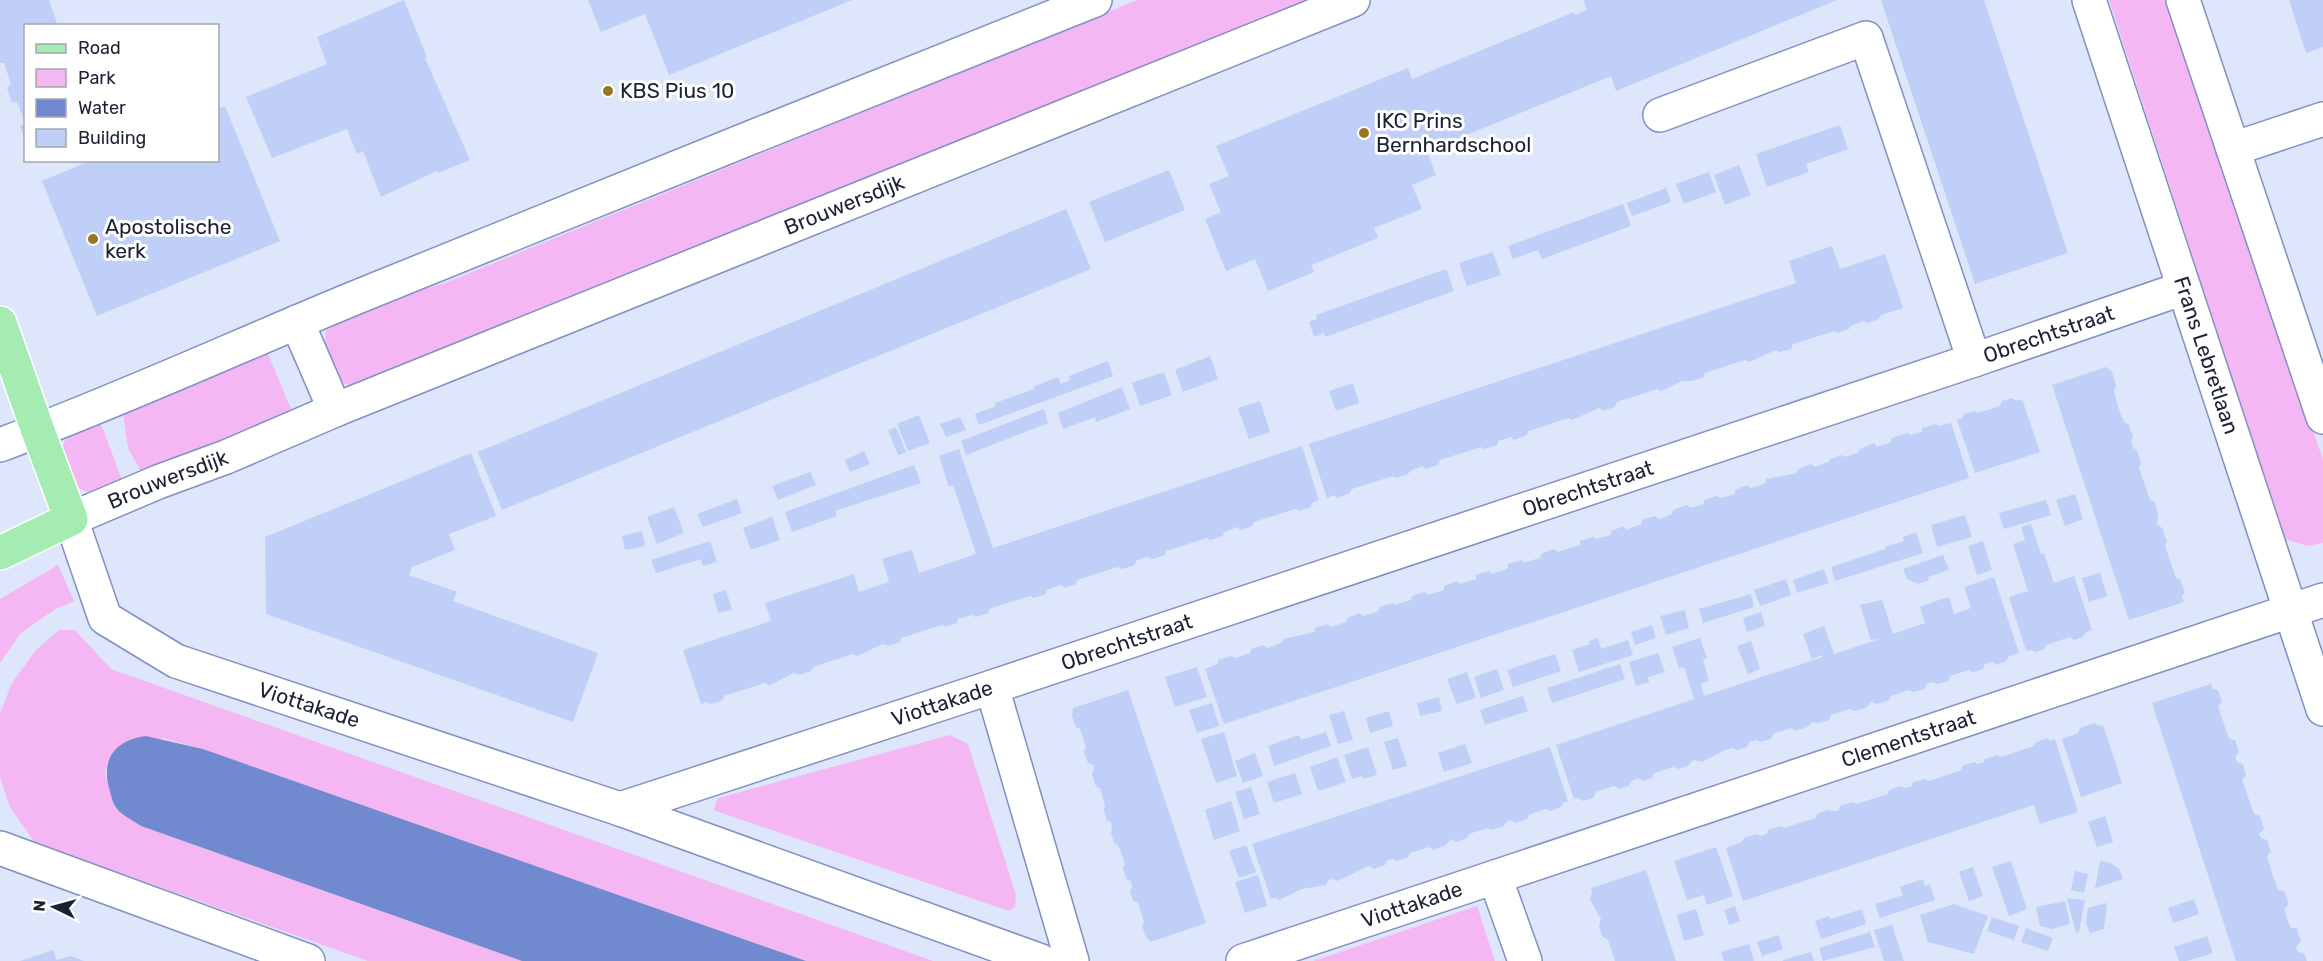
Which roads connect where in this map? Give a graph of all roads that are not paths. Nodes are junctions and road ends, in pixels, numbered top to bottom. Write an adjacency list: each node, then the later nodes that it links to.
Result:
1 (1095, 0): 9 (street)
2 (1353, 0): 12 (street, Brouwersdijk)
3 (2089, 0): 8 (street, Frans Lebretlaan)
4 (2183, 0): 7 (street)
5 (1660, 116): 11 (street)
6 (2323, 119): 7 (street)
7 (2233, 149): 13 (street)
8 (2184, 288): 11 (street, Obrechtstraat); 19 (street, Frans Lebretlaan)
9 (297, 322): 12 (street); 14 (street)
10 (0, 323): 14 (main road)
11 (1974, 360): 20 (street, Obrechtstraat)
12 (335, 410): 16 (street, Brouwersdijk)
13 (2323, 417)
14 (38, 431): 15 (street); 16 (main road)
15 (0, 445)
16 (71, 519): 17 (main road, Brouwersdijk); 22 (street, Viottakade)
17 (0, 553)
18 (2323, 600): 19 (street, Clementstraat)
19 (2291, 611): 21 (street, Frans Lebretlaan); 24 (street, Clementstraat)
20 (992, 687): 22 (street, Viottakade); 27 (street, Viottakade)
21 (2323, 709)
22 (620, 809): 26 (street, Viottakade)
23 (0, 848): 25 (street)
24 (1496, 876): 28 (street, Viottakade); 29 (street)
25 (308, 961)
26 (1041, 961)
27 (1072, 961)
28 (1244, 961)
29 (1525, 961)

